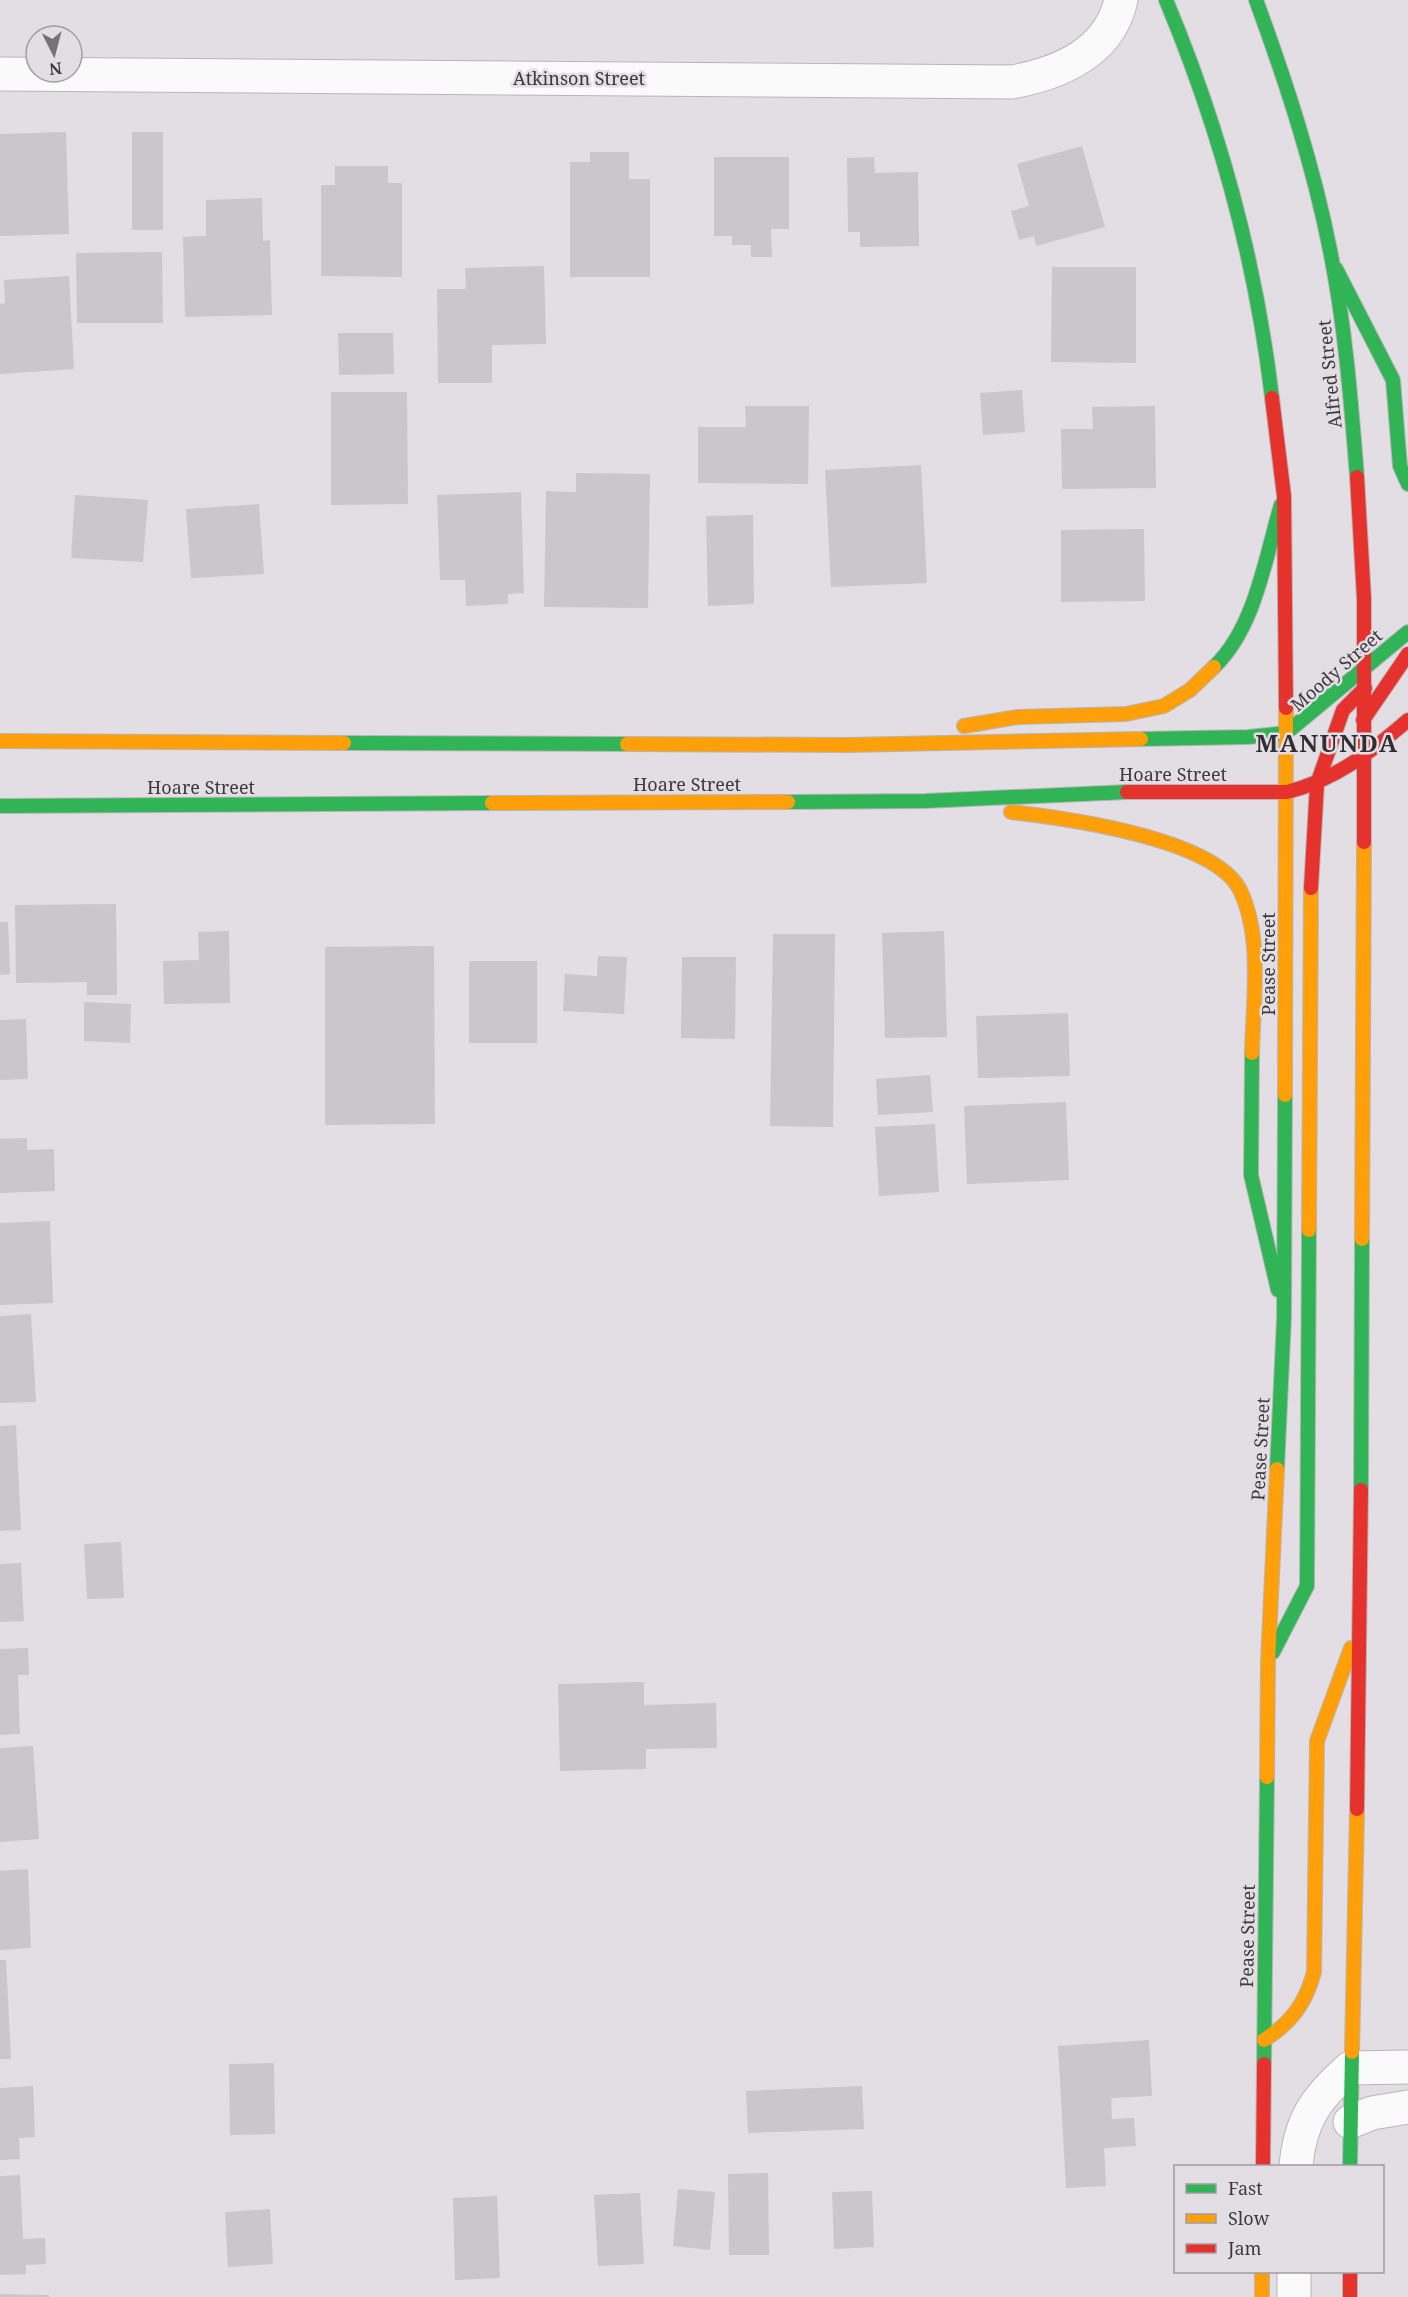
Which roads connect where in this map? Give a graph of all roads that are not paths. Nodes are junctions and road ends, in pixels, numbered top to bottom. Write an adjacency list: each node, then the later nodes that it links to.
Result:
1 (1121, 0): 4 (street, Atkinson Street)
2 (1166, 0): 7 (main road)
3 (1256, 0): 5 (main road, Alfred Street)
4 (0, 74)
5 (1332, 262): 6 (main road); 11 (main road, Alfred Street)
6 (1408, 484)
7 (1284, 496): 15 (main road); 17 (main road)
8 (1408, 632): 11 (main road, Moody Street)
9 (1408, 637): 12 (main road)
10 (1408, 654): 13 (main road)
11 (1364, 669): 12 (main road, Alfred Street); 15 (main road, Moody Street)
12 (1365, 688): 13 (main road, Alfred Street); 20 (main road)
13 (1365, 716): 18 (main road, Alfred Street); 19 (main road)
14 (1408, 720): 18 (main road)
15 (1286, 733): 17 (main road, Hoare Street); 21 (main road, Pease Street)
16 (0, 741): 17 (main road, Hoare Street)
17 (846, 745)
18 (1365, 756): 19 (main road, Hoare Street); 28 (main road)
19 (1341, 773): 20 (main road, Hoare Street); 22 (main road)
20 (1317, 784): 21 (main road, Hoare Street); 27 (main road)
21 (1287, 792): 23 (main road, Hoare Street); 25 (main road, Pease Street)
22 (1337, 794)
23 (925, 801): 24 (main road, Hoare Street); 25 (main road)
24 (0, 806)
25 (1284, 1318): 29 (main road, Pease Street)
26 (1323, 1500): 27 (main road)
27 (1307, 1569): 29 (main road)
28 (1360, 1621): 30 (main road); 32 (main road)
29 (1268, 1662): 30 (main road, Pease Street)
30 (1264, 2040): 35 (main road, Pease Street)
31 (1408, 2067): 32 (street)
32 (1350, 2068): 34 (main road); 36 (street)
33 (1408, 2107): 34 (street)
34 (1350, 2122): 37 (main road)
35 (1263, 2165)
36 (1296, 2165)
37 (1350, 2165)
38 (1262, 2273): 41 (main road)
39 (1294, 2273): 42 (street)
40 (1350, 2273): 43 (main road)
41 (1262, 2297)
42 (1294, 2297)
43 (1350, 2297)

